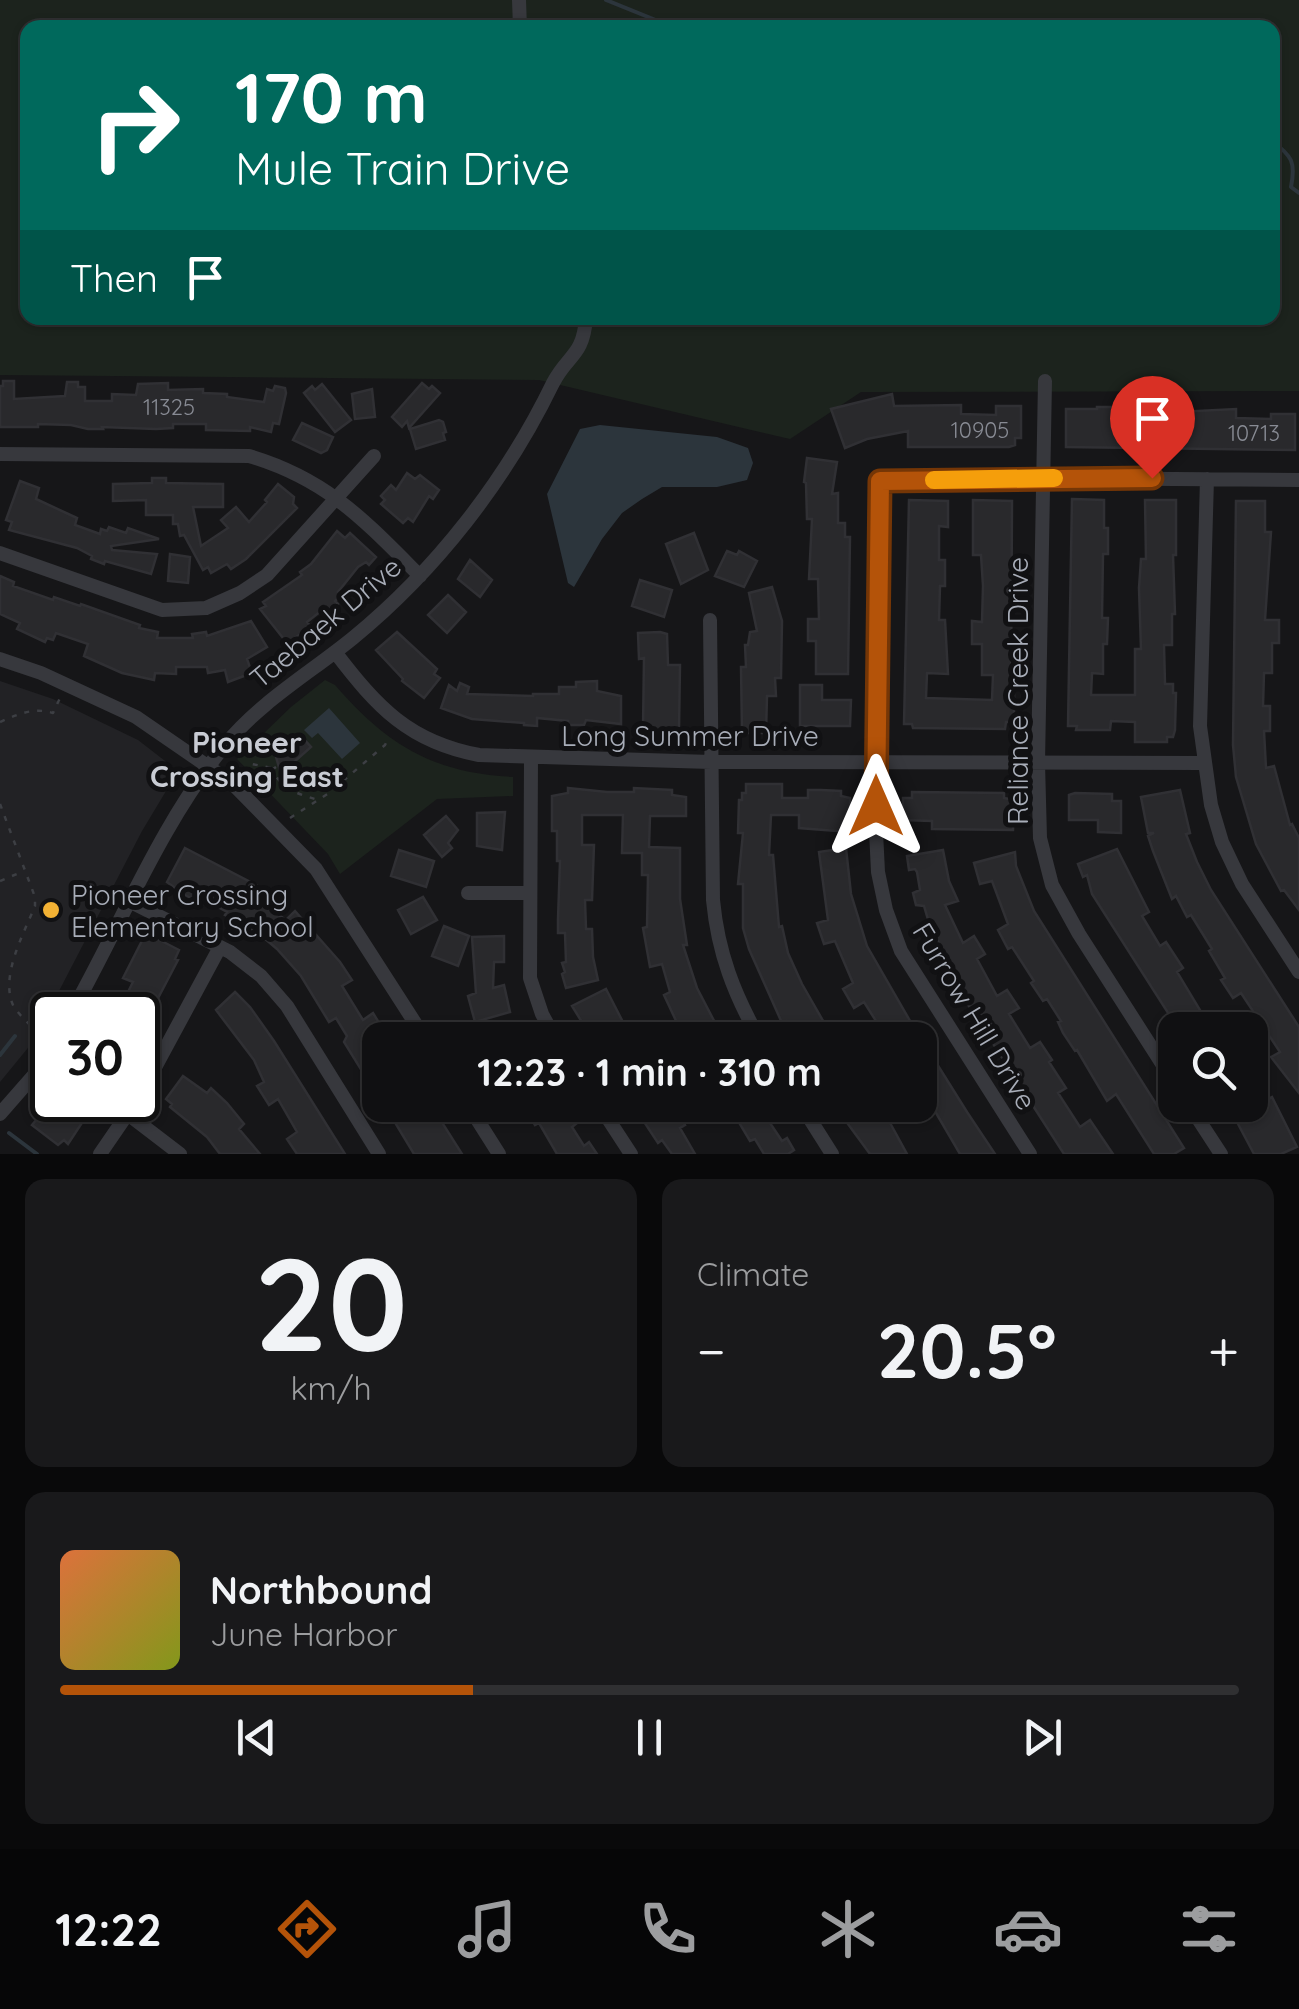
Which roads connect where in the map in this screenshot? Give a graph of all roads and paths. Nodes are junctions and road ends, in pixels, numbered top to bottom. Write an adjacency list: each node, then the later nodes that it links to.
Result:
1 (584, 325): 10 (street, Taebaek Drive)
2 (1044, 382): 5 (street, Reliance Creek Drive)
3 (0, 454): 8 (street)
4 (374, 456): 8 (street)
5 (1044, 478): 6 (street); 18 (street, Furrow Hill Drive); 20 (street, Reliance Creek Drive)
6 (1207, 479): 7 (street); 21 (street)
7 (1299, 480)
8 (338, 497): 9 (street); 10 (street)
9 (0, 553)
10 (420, 576): 12 (street, Taebaek Drive)
11 (710, 620): 19 (street)
12 (336, 652): 17 (street, Long Summer Drive); 22 (street, Taebaek Drive)
13 (0, 659): 22 (street)
14 (60, 698): 15 (path)
15 (0, 722)
16 (388, 737): 24 (path)
17 (531, 758): 19 (street, Long Summer Drive); 30 (street)
18 (876, 761): 19 (street, Long Summer Drive); 20 (street, Long Summer Drive); 55 (street, Furrow Hill Drive)
19 (711, 762): 37 (street)
20 (1038, 763): 21 (street, Long Summer Drive); 40 (street, Reliance Creek Drive)
21 (1204, 763): 33 (street)
22 (209, 765): 31 (street, Taebaek Drive); 35 (street)
23 (242, 772): 24 (path)
24 (317, 800): 26 (path)
25 (0, 804): 27 (path)
26 (290, 818)
27 (26, 871): 28 (path); 38 (path)
28 (0, 881)
29 (468, 893): 30 (street)
30 (528, 893): 36 (street)
31 (129, 901): 32 (street); 34 (street, Taebaek Drive)
32 (220, 946): 39 (street); 51 (street)
33 (1299, 972)
34 (82, 992)
35 (414, 1022)
36 (546, 1022)
37 (750, 1022)
38 (30, 1025)
39 (160, 1057)
40 (1158, 1057)
41 (30, 1080): 42 (street)
42 (0, 1114)
43 (124, 1122): 49 (street)
44 (138, 1122): 50 (street)
45 (479, 1122): 52 (street)
46 (609, 1122): 53 (street)
47 (812, 1122): 54 (street)
48 (1200, 1122): 56 (street)
49 (100, 1154)
50 (180, 1154)
51 (379, 1154)
52 (499, 1154)
53 (631, 1154)
54 (832, 1154)
55 (1030, 1154)
56 (1221, 1154)

